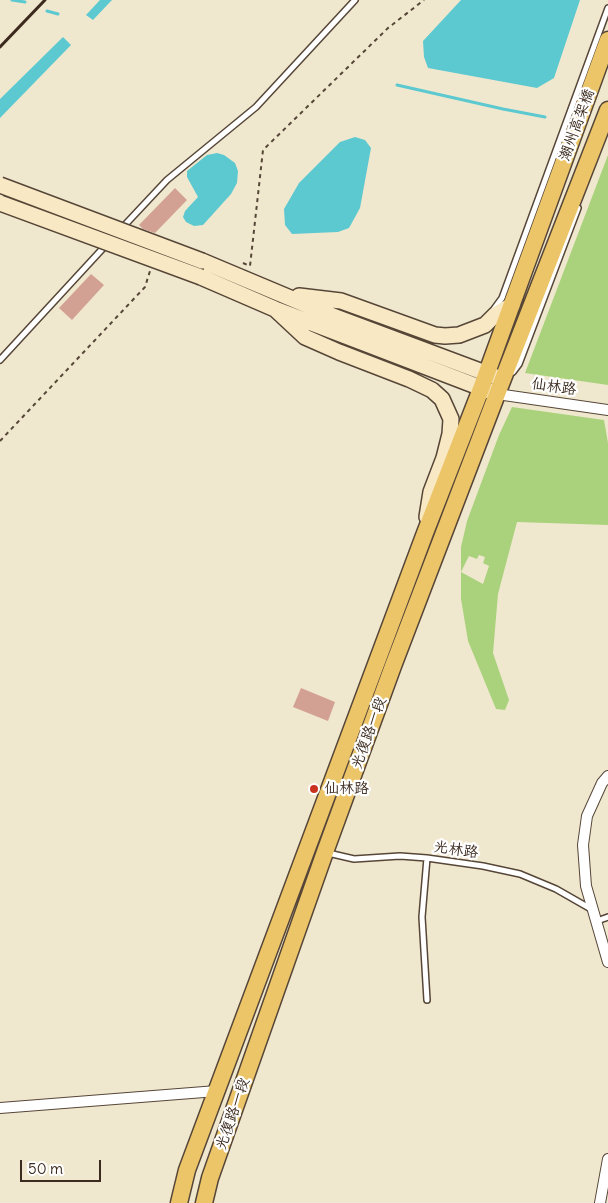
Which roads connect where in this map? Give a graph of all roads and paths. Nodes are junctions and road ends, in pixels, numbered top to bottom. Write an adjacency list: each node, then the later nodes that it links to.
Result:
1 (355, 0): 14 (lane)
2 (424, 0): 8 (path)
3 (608, 8): 13 (lane)
4 (608, 40): 11 (main road, 潮州高架橋)
5 (608, 110): 15 (main road, 潮州高架橋)
6 (0, 185): 10 (street, bridge)
7 (0, 203): 12 (street, bridge)
8 (241, 262)
9 (153, 264): 17 (path)
10 (277, 293): 13 (street); 15 (street)
11 (512, 305): 13 (street); 15 (main road, 潮州高架橋)
12 (275, 309): 15 (street); 18 (street)
13 (485, 325)
14 (0, 360)
15 (492, 384): 16 (street, 仙林路); 18 (main road, 光復路一段); 21 (main road, 光復路一段)
16 (608, 410)
17 (0, 441)
18 (425, 533): 20 (main road, 光復路一段)
19 (608, 776): 23 (street)
20 (308, 846): 21 (lane, 光林路); 28 (main road, 光復路一段)
21 (325, 852): 22 (lane, 光林路); 32 (main road, 光復路一段)
22 (427, 858): 23 (lane, 光林路); 27 (lane)
23 (592, 910): 25 (street)
24 (608, 917): 25 (lane)
25 (596, 922): 26 (street)
26 (608, 962)
27 (427, 1000)
28 (217, 1091): 29 (street); 31 (main road, 光復路一段)
29 (0, 1108)
30 (608, 1159): 33 (street)
31 (179, 1203)
32 (204, 1203)
33 (600, 1203)

